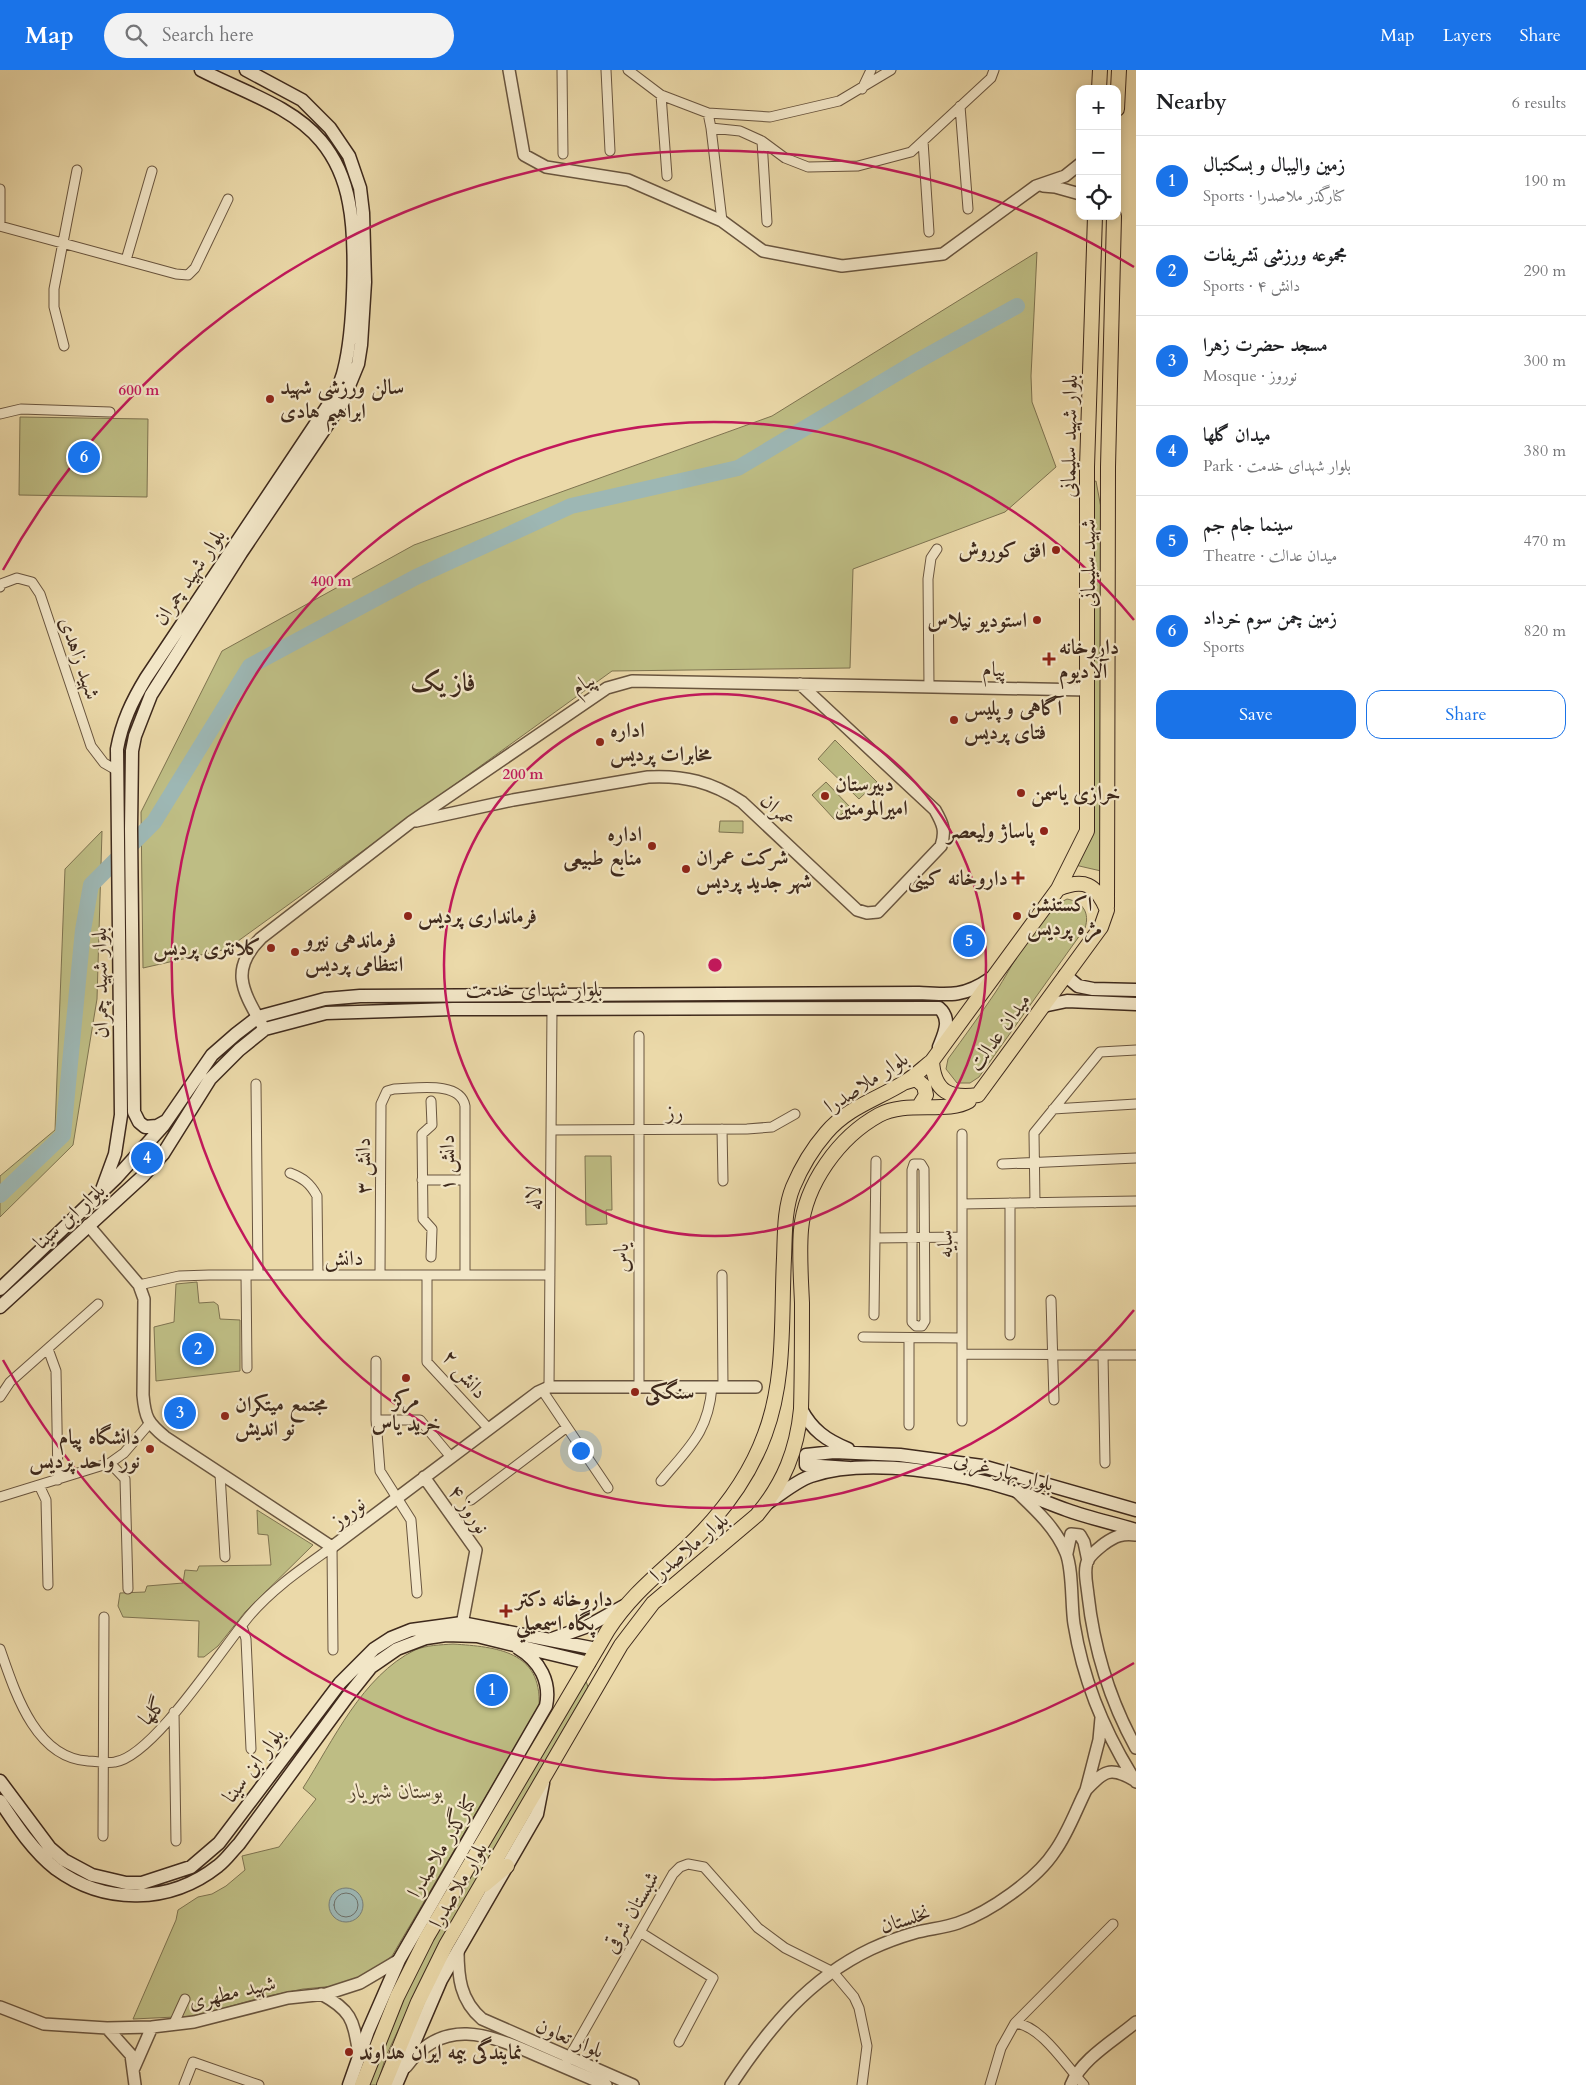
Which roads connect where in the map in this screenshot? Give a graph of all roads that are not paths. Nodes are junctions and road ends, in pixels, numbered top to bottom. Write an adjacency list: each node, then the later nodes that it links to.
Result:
1 (201, 70): 52 (main road, بلوار شهید چمران)
2 (246, 70): 51 (main road, بلوار شهید چمران)
3 (508, 70): 34 (street)
4 (562, 70): 22 (street)
5 (606, 70): 21 (street)
6 (628, 70): 15 (street)
7 (870, 70): 14 (street)
8 (891, 70): 14 (street)
9 (994, 70): 16 (street)
10 (1100, 70): 12 (main road)
11 (1119, 70): 13 (main road)
12 (1099, 85)
13 (1118, 85)
14 (862, 89): 17 (street)
15 (661, 95): 17 (street); 26 (street)
16 (960, 106): 20 (street); 31 (street)
17 (708, 113): 18 (street)
18 (711, 128): 19 (street); 34 (street)
19 (762, 141): 20 (street); 36 (street)
20 (923, 141): 38 (street)
21 (610, 151)
22 (563, 154)
23 (1076, 167): 27 (street)
24 (77, 170): 39 (street)
25 (152, 171): 40 (street)
26 (667, 176)
27 (1036, 186): 29 (street); 34 (street)
28 (0, 189): 35 (street)
29 (1076, 193)
30 (228, 199): 40 (street)
31 (968, 210)
32 (1095, 220): 44 (main road, بلوار شهید سلیمانی)
33 (1114, 220): 45 (main road, شهید سلیمانی)
34 (722, 221)
35 (0, 222)
36 (767, 222)
37 (0, 226): 39 (street)
38 (929, 232)
39 (63, 242): 40 (street); 41 (street)
40 (126, 260)
41 (64, 346)
42 (110, 412): 43 (street)
43 (0, 414)
44 (1087, 467): 45 (main road); 50 (main road, بلوار شهید سلیمانی)
45 (1108, 467): 55 (main road, شهید سلیمانی)
46 (937, 549): 49 (street)
47 (0, 584): 52 (street, شهید زاهدی)
48 (800, 684): 49 (street, پیام); 53 (street, پیام); 53 (street, عمران)
49 (929, 686): 50 (street, پیام)
50 (1087, 690): 54 (main road, بلوار شهید سلیمانی)
51 (132, 770): 52 (main road); 83 (main road, بلوار شهید چمران)
52 (118, 771): 80 (main road, بلوار شهید چمران)
53 (411, 822): 62 (street, پیام)
54 (1058, 889): 55 (main road); 57 (main road, میدان عدالت)
55 (1106, 910): 56 (main road, میدان عدالت)
56 (1065, 975): 58 (main road); 60 (main road, میدان عدالت)
57 (995, 976): 62 (main road, بلوار شهدای خدمت); 66 (main road, میدان عدالت)
58 (1136, 990)
59 (1136, 1004): 60 (main road)
60 (1043, 1006): 70 (main road, میدان عدالت)
61 (552, 1009): 63 (main road, بلوار شهدای خدمت); 66 (main road, بلوار شهدای خدمت); 78 (street, لاله)
62 (258, 1017): 63 (street, پیام); 76 (main road, بلوار شهدای خدمت)
63 (265, 1029): 82 (main road, بلوار شهدای خدمت)
64 (639, 1036): 79 (street, یاس)
65 (1136, 1050): 74 (street)
66 (932, 1061): 67 (main road, بلوار ملاصدرا); 70 (main road, میدان عدالت)
67 (906, 1082): 73 (main road); 169 (main road, بلوار ملاصدرا)
68 (256, 1084): 106 (street)
69 (419, 1089): 92 (street, دانش ۱); 108 (street, دانش ۳)
70 (978, 1095): 73 (main road, بلوار ملاصدرا)
71 (431, 1101): 91 (street)
72 (1136, 1104): 74 (street)
73 (918, 1106): 136 (main road, بلوار ملاصدرا)
74 (1054, 1110): 86 (street)
75 (795, 1114): 77 (street, رز)
76 (165, 1124): 82 (main road); 83 (main road)
77 (722, 1129): 79 (street, رز); 93 (street)
78 (551, 1130): 79 (street, رز); 111 (street, لاله)
79 (639, 1130): 130 (street, یاس)
80 (120, 1133): 87 (main road); 94 (main road, بلوار شهید چمران)
81 (962, 1134): 98 (street, سایه)
82 (173, 1137): 83 (main road, بلوار شهدای خدمت)
83 (154, 1141): 87 (main road, بلوار ابن سینا); 90 (main road, بلوار شهدای خدمت)
84 (1136, 1158): 86 (street)
85 (876, 1161): 103 (street)
86 (1034, 1162): 88 (street); 97 (street)
87 (129, 1163): 90 (main road); 94 (main road, بلوار ابن سینا)
88 (1002, 1164)
89 (290, 1173): 107 (street)
90 (143, 1176): 99 (main road, بلوار ابن سینا)
91 (422, 1180): 92 (street); 104 (street)
92 (465, 1180): 110 (street, دانش ۱)
93 (723, 1180)
94 (100, 1195): 114 (main road, بلوار ابن سینا)
95 (1136, 1202): 97 (street)
96 (1010, 1203): 97 (street); 98 (street); 119 (street)
97 (1034, 1203)
98 (962, 1204): 102 (street, سایه)
99 (88, 1225): 113 (street); 117 (main road, بلوار ابن سینا)
100 (912, 1237): 101 (street); 101 (street); 101 (street); 103 (street)
101 (924, 1237): 102 (street)
102 (962, 1237): 122 (street, سایه)
103 (875, 1238): 118 (street)
104 (431, 1257)
105 (246, 1275): 106 (street, دانش); 113 (street, دانش); 129 (street)
106 (258, 1275): 107 (street, دانش)
107 (318, 1275): 108 (street, دانش)
108 (380, 1275): 109 (street, دانش)
109 (427, 1275): 110 (street, دانش); 142 (street, دانش ۲)
110 (465, 1275): 111 (street, دانش)
111 (550, 1275): 133 (street, لاله)
112 (722, 1275): 131 (street)
113 (138, 1285): 139 (street)
114 (0, 1289)
115 (1051, 1300): 125 (street)
116 (98, 1304): 123 (street)
117 (0, 1307)
118 (874, 1315)
119 (1010, 1335)
120 (863, 1338): 121 (street)
121 (909, 1338): 122 (street); 140 (street)
122 (962, 1338): 124 (street, سایه)
123 (48, 1349): 134 (street); 150 (street)
124 (962, 1354): 125 (street); 138 (street, سایه)
125 (1052, 1354): 126 (street); 135 (street)
126 (1103, 1354): 127 (street); 146 (street)
127 (1136, 1355)
128 (376, 1361): 137 (street)
129 (247, 1368)
130 (639, 1386): 131 (street); 133 (street)
131 (717, 1387): 132 (street); 151 (street)
132 (756, 1387)
133 (546, 1389): 141 (street); 142 (street, نوروز)
134 (0, 1397)
135 (1054, 1400)
136 (801, 1409): 143 (main road); 158 (main road, بلوار ملاصدرا)
137 (376, 1420): 144 (street); 156 (street)
138 (962, 1421)
139 (149, 1424): 145 (street); 148 (street, نوروز)
140 (909, 1425)
141 (567, 1427): 153 (street); 157 (street)
142 (489, 1429): 144 (street, نوروز)
143 (860, 1454): 147 (main road, بلوار بهار غربی); 159 (main road, بلوار بهار غربی)
144 (451, 1457): 149 (street, نوروز)
145 (110, 1462): 150 (street); 167 (street)
146 (1105, 1463)
147 (854, 1468): 154 (main road, بلوار بهار غربی); 158 (main road)
148 (220, 1474): 162 (street, نوروز); 164 (street)
149 (424, 1477): 156 (street, نوروز); 172 (street, نوروز ۴)
150 (58, 1480): 152 (street)
151 (661, 1481)
152 (39, 1486): 155 (street); 166 (street)
153 (608, 1488)
154 (1016, 1491): 160 (main road, بلوار بهار غربی); 163 (street)
155 (0, 1497)
156 (397, 1498): 162 (street, نوروز); 168 (street)
157 (471, 1500)
158 (766, 1504): 179 (main road, بلوار ملاصدرا)
159 (1136, 1510)
160 (1136, 1530)
161 (1136, 1535): 165 (street)
162 (332, 1547): 171 (street, گلها); 178 (street)
163 (1067, 1554): 165 (street); 184 (street)
164 (225, 1557)
165 (1088, 1561): 185 (street)
166 (48, 1585)
167 (128, 1589)
168 (417, 1593)
169 (624, 1606): 173 (main road); 177 (main road, بلوار ملاصدرا)
170 (104, 1617): 187 (street)
171 (242, 1626): 183 (street, گلها); 186 (street)
172 (461, 1629): 173 (main road, بلوار ابن سینا); 174 (main road, بلوار ابن سینا); 190 (main road, بلوار ابن سینا); 193 (main road, بلوار ابن سینا)
173 (554, 1640): 175 (main road, بلوار ابن سینا)
174 (508, 1642): 180 (main road, بلوار ابن سینا); 189 (main road)
175 (575, 1644): 177 (main road, بلوار ابن سینا); 180 (main road)
176 (0, 1649): 187 (street, گلها)
177 (597, 1649): 179 (main road); 181 (main road, بلوار ملاصدرا)
178 (333, 1650)
179 (616, 1653): 182 (main road, بلوار ملاصدرا)
180 (574, 1659): 181 (main road, بلوار ابن سینا)
181 (589, 1662): 182 (main road); 189 (main road, بلوار ملاصدرا)
182 (607, 1667): 188 (main road, بلوار ملاصدرا)
183 (174, 1712): 187 (street, گلها); 195 (street)
184 (1101, 1716): 191 (street); 192 (street)
185 (1136, 1748)
186 (250, 1749)
187 (102, 1762): 194 (street)
188 (545, 1773): 197 (main road); 198 (main road, بلوار ملاصدرا)
189 (513, 1777): 196 (main road, بلوار ملاصدرا)
190 (0, 1781)
191 (1135, 1781): 192 (street)
192 (1086, 1790): 203 (street, نخلستان)
193 (0, 1801)
194 (103, 1836)
195 (176, 1841)
196 (465, 1859): 202 (main road, کنارگذر ملاصدرا); 225 (main road, بلوار ملاصدرا)
197 (507, 1866): 198 (main road); 201 (main road)
198 (477, 1892): 226 (main road, بلوار ملاصدرا)
199 (1113, 1924): 208 (street)
200 (640, 1932): 203 (street, شبستان شرقی); 212 (street); 215 (street, شبستان شرقی)
201 (458, 1950): 213 (street, بلوار تعاون); 218 (main road)
202 (399, 1960): 204 (street, شهید مطهری); 214 (main road, کنارگذر ملاصدرا)
203 (833, 1972): 228 (street, نخلستان); 229 (street)
204 (321, 1994): 209 (street, شهید مطهری); 214 (street)
205 (185, 1999): 209 (street)
206 (0, 2007): 211 (street, شهید مطهری)
207 (1136, 2022): 219 (street)
208 (1015, 2023): 219 (street); 230 (street)
209 (174, 2024): 210 (street, شهید مطهری)
210 (152, 2027): 211 (street, شهید مطهری); 216 (street)
211 (107, 2028): 216 (street)
212 (680, 2042)
213 (541, 2051): 215 (street, بلوار تعاون); 218 (street, بلوار تعاون)
214 (360, 2054): 224 (main road, کنارگذر ملاصدرا)
215 (567, 2062): 217 (street, بلوار تعاون)
216 (134, 2068): 221 (street)
217 (588, 2072): 220 (street, بلوار تعاون); 227 (street, بلوار تعاون)
218 (398, 2080)
219 (1073, 2080): 231 (street)
220 (600, 2084)
221 (135, 2085)
222 (184, 2085): 223 (street)
223 (259, 2085)
224 (349, 2085)
225 (362, 2085)
226 (384, 2085)
227 (633, 2085)
228 (731, 2085)
229 (862, 2085)
230 (990, 2085)
231 (1084, 2085)

